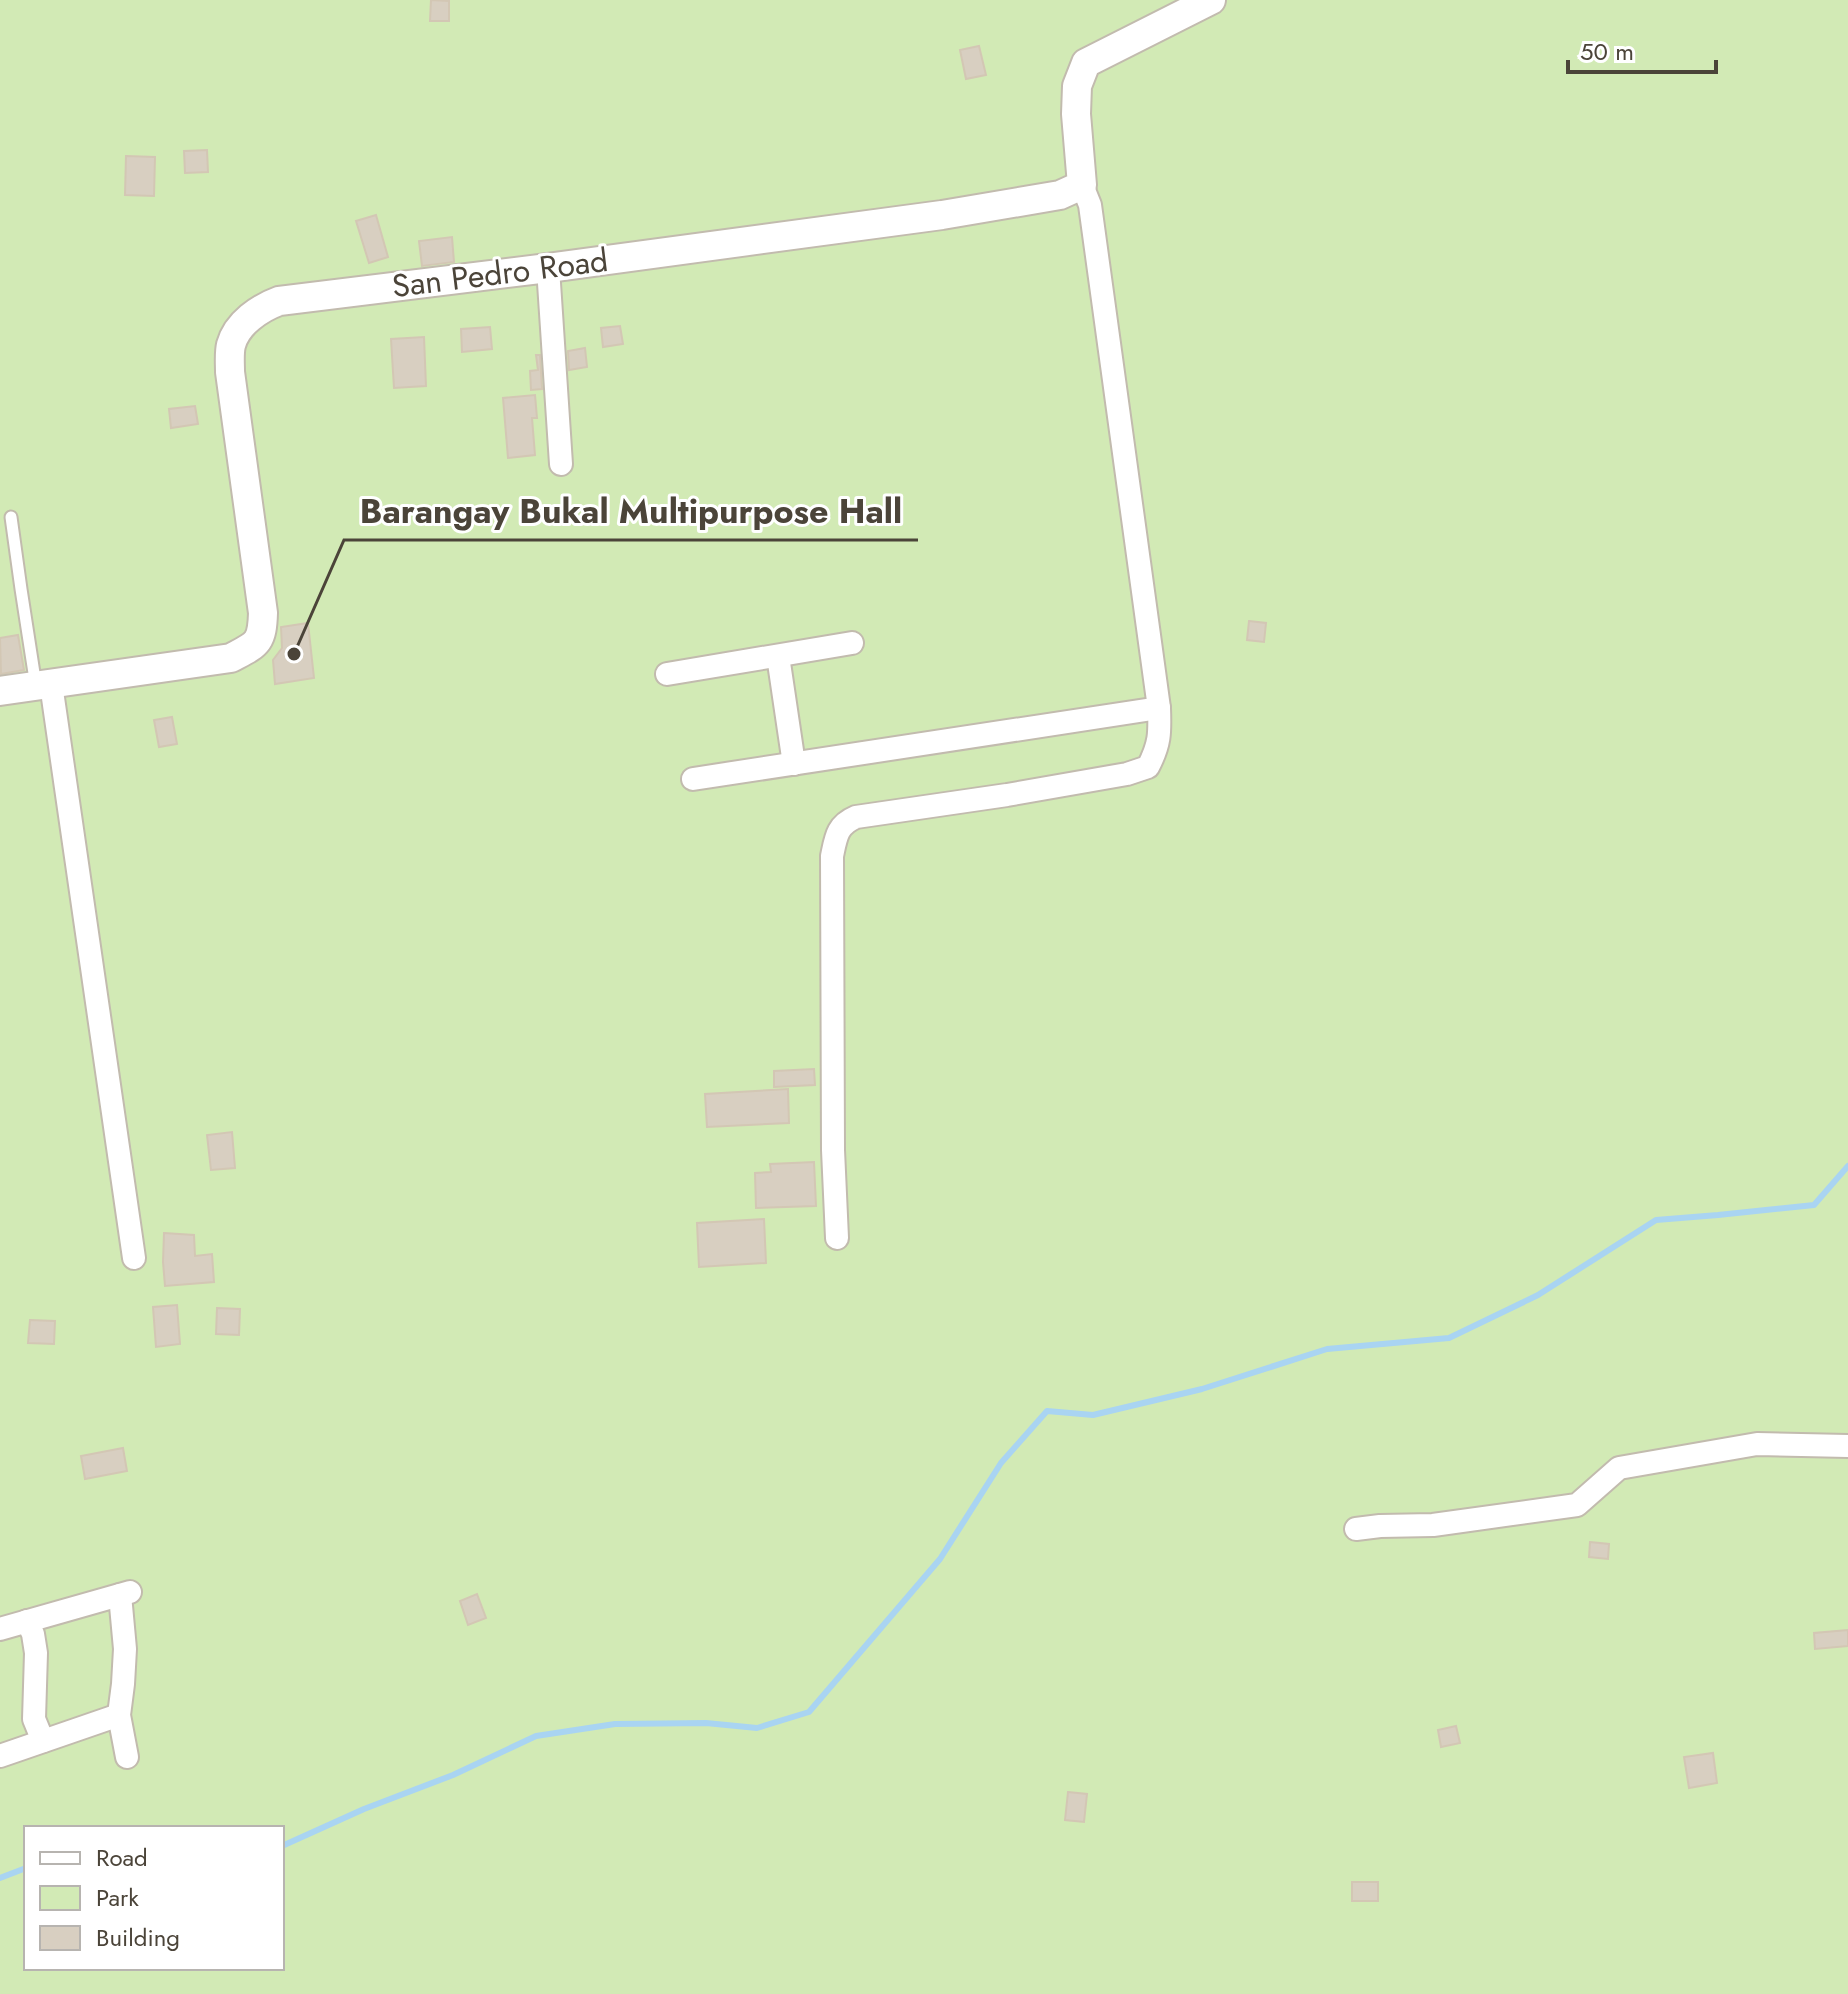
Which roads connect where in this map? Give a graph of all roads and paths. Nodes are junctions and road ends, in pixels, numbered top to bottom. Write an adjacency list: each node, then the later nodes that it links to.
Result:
1 (1211, 0): 2 (street)
2 (1082, 185): 3 (street, San Pedro Road); 11 (street)
3 (548, 268): 4 (street); 9 (street, San Pedro Road)
4 (561, 464)
5 (11, 517): 9 (lane)
6 (852, 643): 7 (street)
7 (778, 656): 8 (street); 12 (street)
8 (667, 674)
9 (44, 685): 10 (street, San Pedro Road); 15 (street)
10 (0, 691)
11 (1159, 708): 12 (street); 14 (street)
12 (794, 764): 13 (street)
13 (693, 779)
14 (837, 1238)
15 (134, 1258)
16 (1848, 1446): 17 (street)
17 (1356, 1529)
18 (27, 1621): 19 (street); 20 (street); 21 (street)
19 (0, 1629)
20 (119, 1715): 21 (street); 23 (street)
21 (43, 1741): 22 (street)
22 (0, 1756)
23 (127, 1757)

